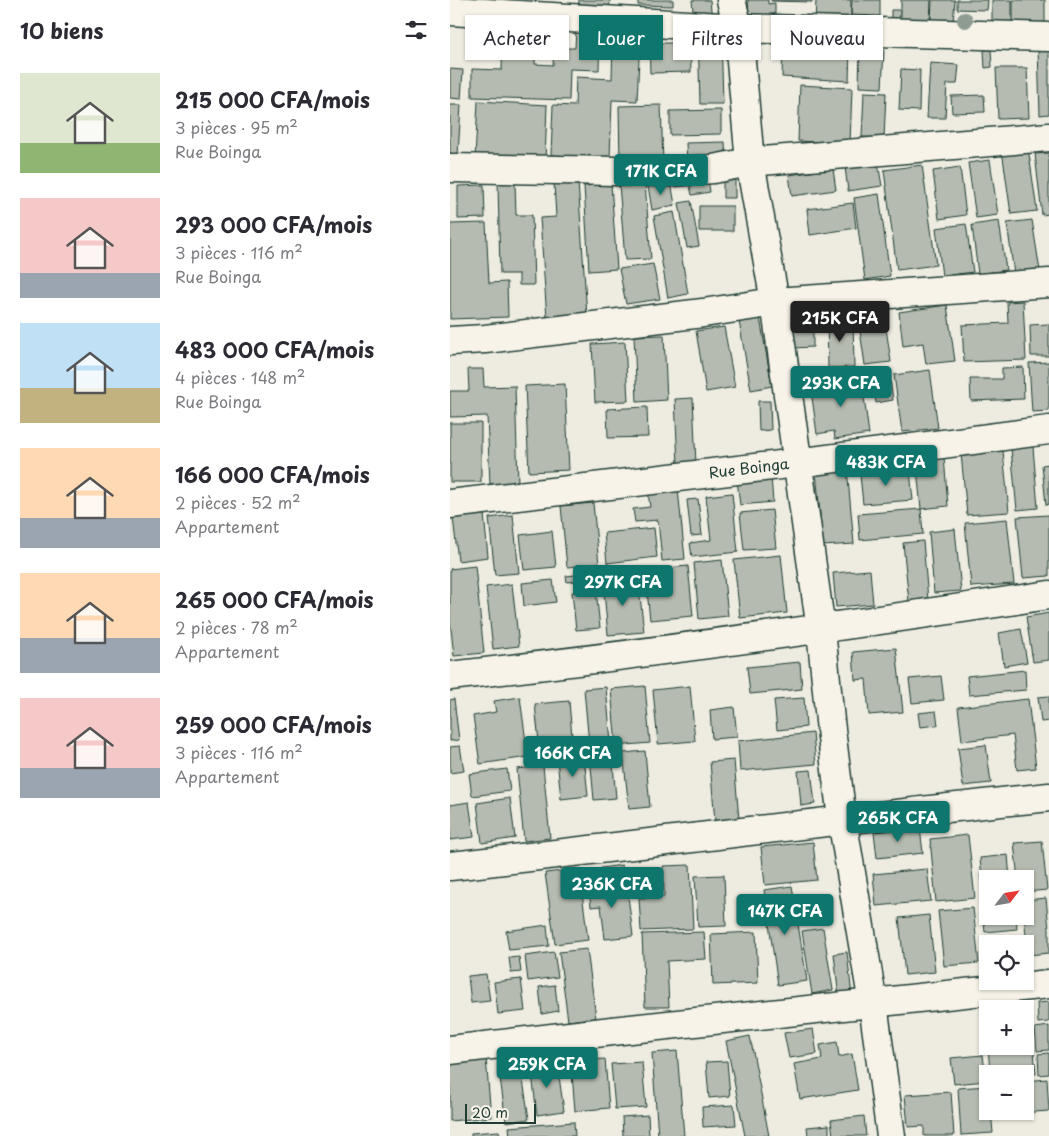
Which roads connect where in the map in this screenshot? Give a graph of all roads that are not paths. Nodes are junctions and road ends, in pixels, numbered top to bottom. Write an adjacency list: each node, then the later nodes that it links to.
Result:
1 (732, 0): 3 (street)
2 (450, 11): 4 (street)
3 (735, 15)
4 (673, 24)
5 (761, 29): 6 (street)
6 (1049, 37)
7 (741, 60): 9 (street)
8 (1049, 137): 9 (street)
9 (750, 162): 10 (street); 12 (street)
10 (450, 168)
11 (1049, 284): 12 (street)
12 (775, 302): 13 (street); 15 (street)
13 (450, 341)
14 (1049, 430): 15 (street, Rue Boinga)
15 (797, 463): 16 (street, Rue Boinga); 18 (street)
16 (450, 504)
17 (1049, 595): 18 (street)
18 (820, 630): 19 (street); 21 (street)
19 (450, 676)
20 (1049, 796): 21 (street)
21 (842, 819): 22 (street); 24 (street)
22 (450, 866)
23 (1049, 984): 24 (street)
24 (873, 1004): 25 (street); 26 (street)
25 (450, 1050)
26 (892, 1136)

